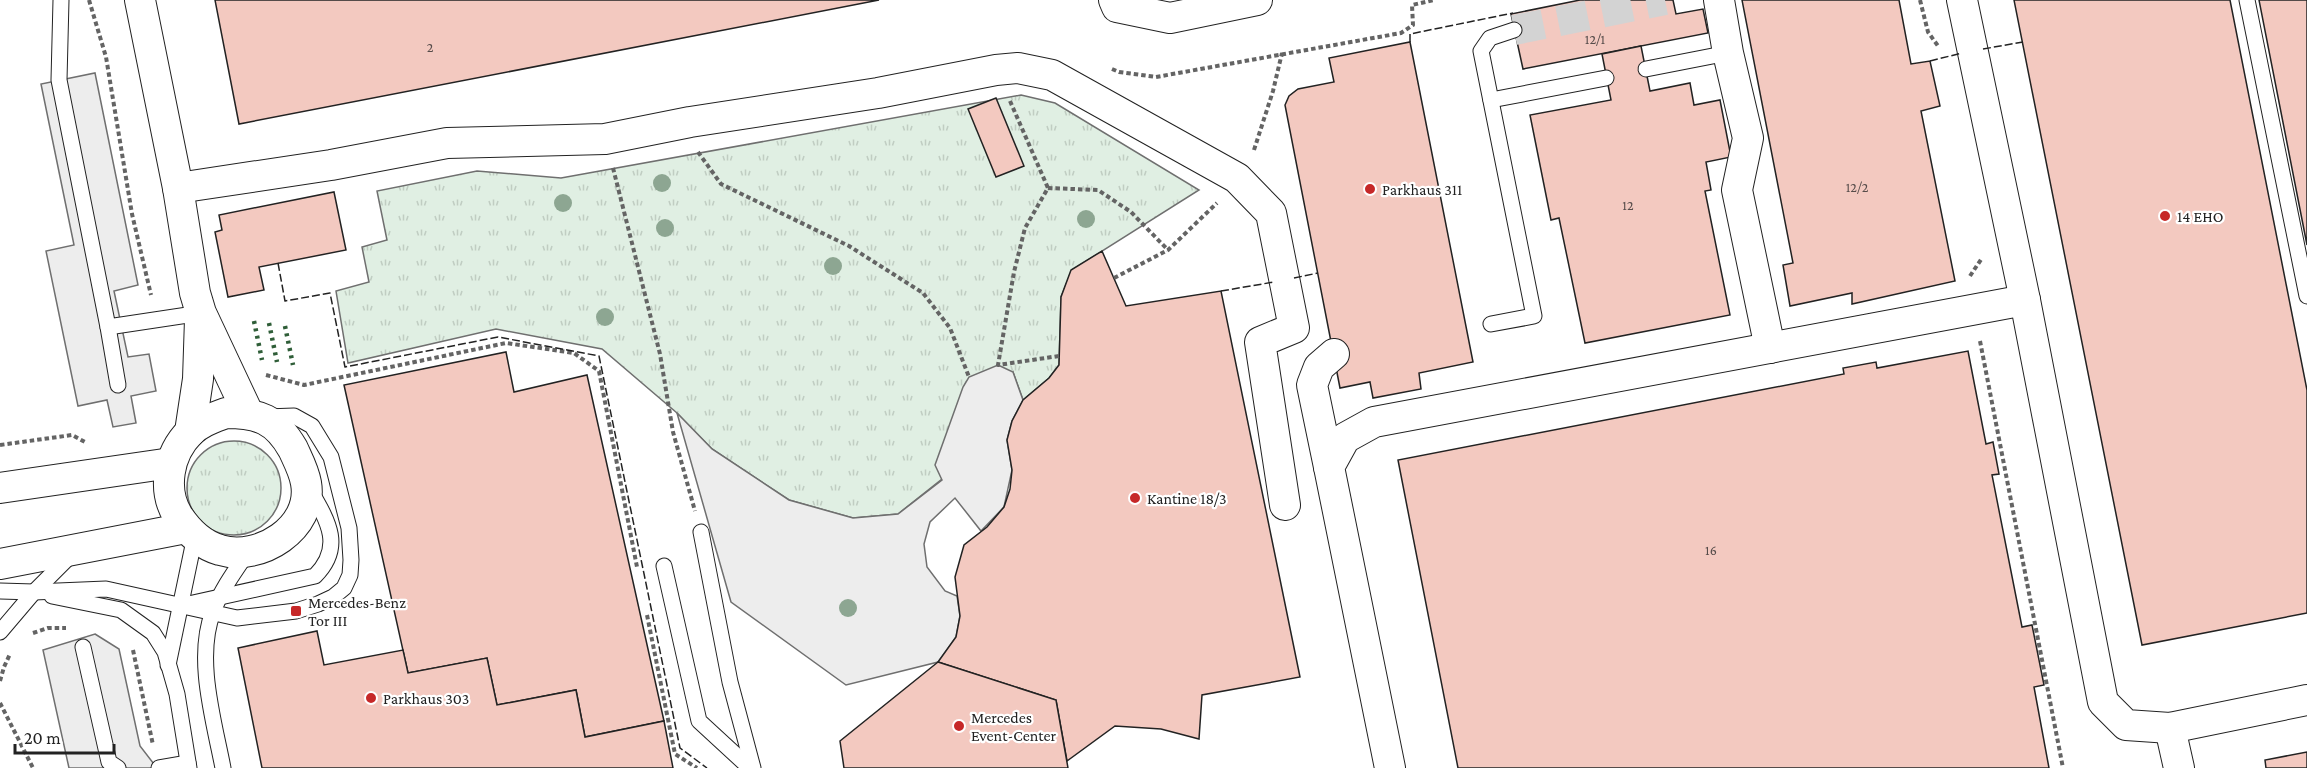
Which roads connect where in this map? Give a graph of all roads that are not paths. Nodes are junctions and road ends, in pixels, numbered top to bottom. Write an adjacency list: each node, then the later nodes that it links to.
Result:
1 (61, 0): 18 (lane)
2 (140, 0): 13 (street)
3 (1114, 0): 4 (street)
4 (1257, 0)
5 (1719, 0): 9 (street)
6 (1962, 0): 15 (street)
7 (2247, 0): 14 (lane)
8 (1514, 30): 12 (lane)
9 (1728, 53): 10 (lane); 19 (street)
10 (1646, 69)
11 (1606, 78): 12 (lane)
12 (1491, 100): 17 (lane)
13 (178, 188): 16 (street); 28 (street)
14 (2307, 296)
15 (2025, 300): 19 (street); 44 (street)
16 (198, 303): 18 (lane); 22 (street); 23 (street)
17 (1491, 324)
18 (108, 327): 21 (lane)
19 (1770, 348): 25 (street)
20 (1334, 354): 25 (street)
21 (118, 385)
22 (256, 415): 23 (street); 26 (street); 39 (lane)
23 (190, 432): 24 (street)
24 (171, 464): 27 (street); 29 (street)
25 (1329, 467): 50 (street)
26 (307, 485): 32 (street); 37 (lane)
27 (0, 488)
28 (1285, 504)
29 (191, 532): 31 (street); 32 (street); 38 (lane)
30 (701, 532): 49 (lane)
31 (78, 549): 33 (street); 36 (lane)
32 (248, 552): 37 (lane)
33 (0, 564)
34 (664, 566): 49 (lane)
35 (0, 591): 36 (lane)
36 (34, 592): 38 (lane); 40 (lane); 42 (lane)
37 (226, 594): 38 (lane); 39 (lane)
38 (180, 606): 39 (lane); 42 (lane)
39 (212, 614): 48 (lane)
40 (0, 632)
41 (83, 647): 46 (lane)
42 (168, 665): 45 (lane)
43 (2307, 700): 44 (street)
44 (2170, 728): 51 (street)
45 (188, 766): 47 (lane)
46 (118, 768)
47 (159, 768)
48 (223, 768)
49 (752, 768)
50 (1390, 768)
51 (2179, 768)

